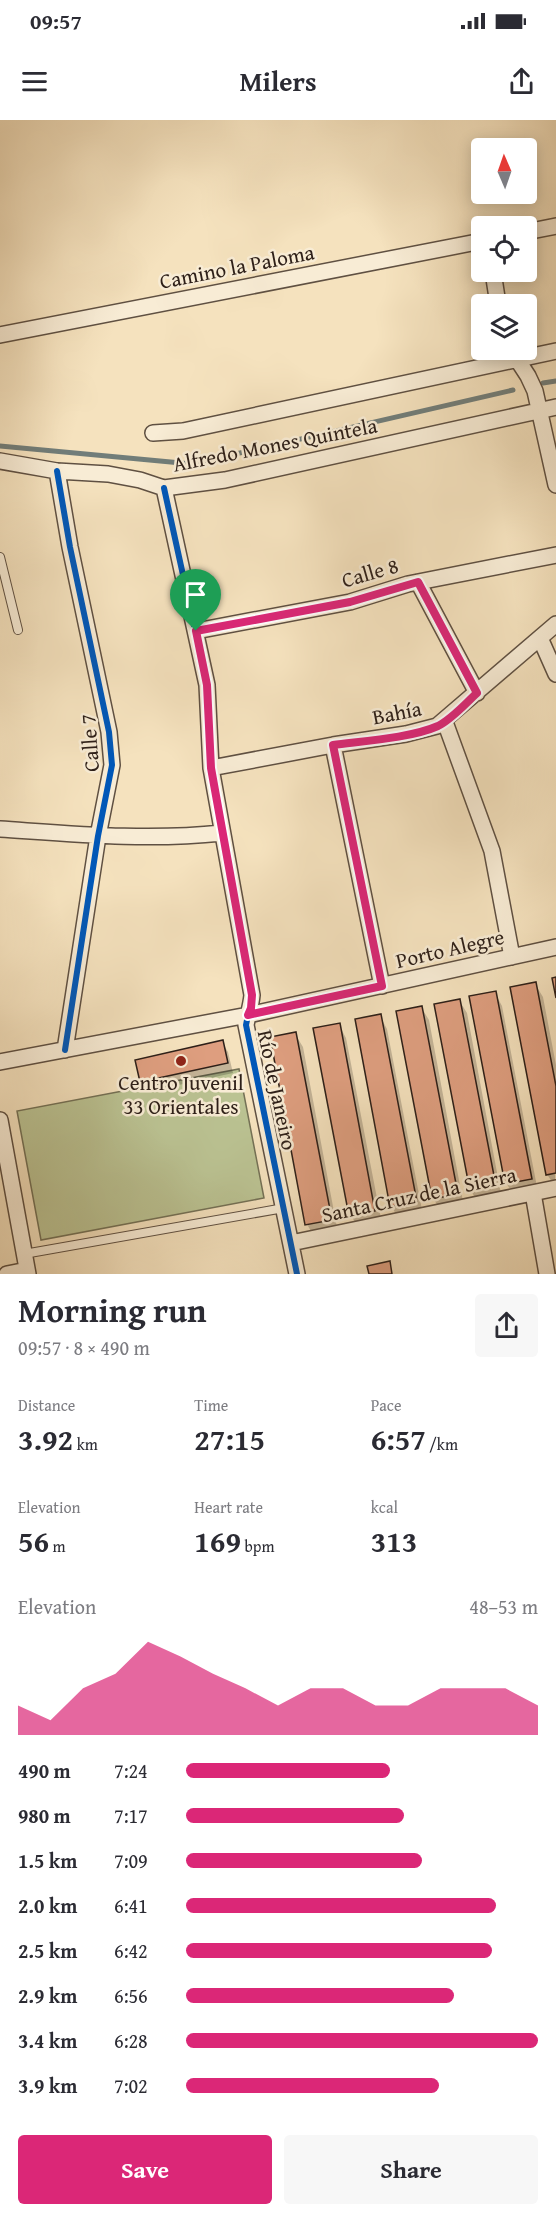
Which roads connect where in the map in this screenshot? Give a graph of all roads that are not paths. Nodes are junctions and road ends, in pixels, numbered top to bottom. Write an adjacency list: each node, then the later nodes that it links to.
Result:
1 (556, 226): 2 (street)
2 (537, 230)
3 (471, 243): 4 (street, Camino la Paloma)
4 (0, 335)
5 (556, 351): 6 (street, Alfredo Mones Quintela)
6 (537, 352)
7 (488, 360): 11 (street, Alfredo Mones Quintela)
8 (518, 360): 10 (street)
9 (556, 407): 10 (street, Alfredo Mones Quintela)
10 (539, 410): 14 (street); 15 (street, Alfredo Mones Quintela)
11 (153, 433)
12 (0, 461): 13 (street, Alfredo Mones Quintela)
13 (57, 471): 15 (street, Alfredo Mones Quintela); 30 (street, Calle 7)
14 (556, 485)
15 (164, 488): 21 (street, Río de Janeiro)
16 (556, 555): 18 (street, Calle 8)
17 (0, 557): 20 (lane)
18 (418, 582): 21 (street, Calle 8); 24 (street)
19 (556, 624): 22 (street, Bahía)
20 (18, 630)
21 (196, 631): 27 (street, Río de Janeiro)
22 (540, 638): 23 (street); 24 (street, Bahía)
23 (556, 674)
24 (477, 693): 25 (street, Bahía)
25 (445, 722): 26 (street, Bahía); 32 (street)
26 (333, 745): 27 (street, Bahía); 33 (street)
27 (211, 768): 29 (street, Río de Janeiro)
28 (0, 829): 30 (street)
29 (222, 833): 30 (street); 34 (street, Río de Janeiro)
30 (98, 836): 35 (street, Calle 7)
31 (556, 947): 32 (street, Porto Alegre)
32 (512, 957): 33 (street, Porto Alegre)
33 (382, 986): 34 (street, Porto Alegre)
34 (248, 1015): 35 (street, Porto Alegre); 40 (street, Río de Janeiro)
35 (64, 1050): 36 (street, Porto Alegre)
36 (0, 1062)
37 (0, 1120): 42 (street)
38 (556, 1188): 39 (street, Santa Cruz de la Sierra)
39 (533, 1193): 41 (street, Santa Cruz de la Sierra); 46 (street)
40 (284, 1208): 41 (street, Río de Janeiro); 42 (lane)
41 (291, 1243): 45 (street, Río de Janeiro)
42 (24, 1254): 43 (street)
43 (27, 1272): 44 (street)
44 (7, 1274)
45 (297, 1274)
46 (547, 1274)

